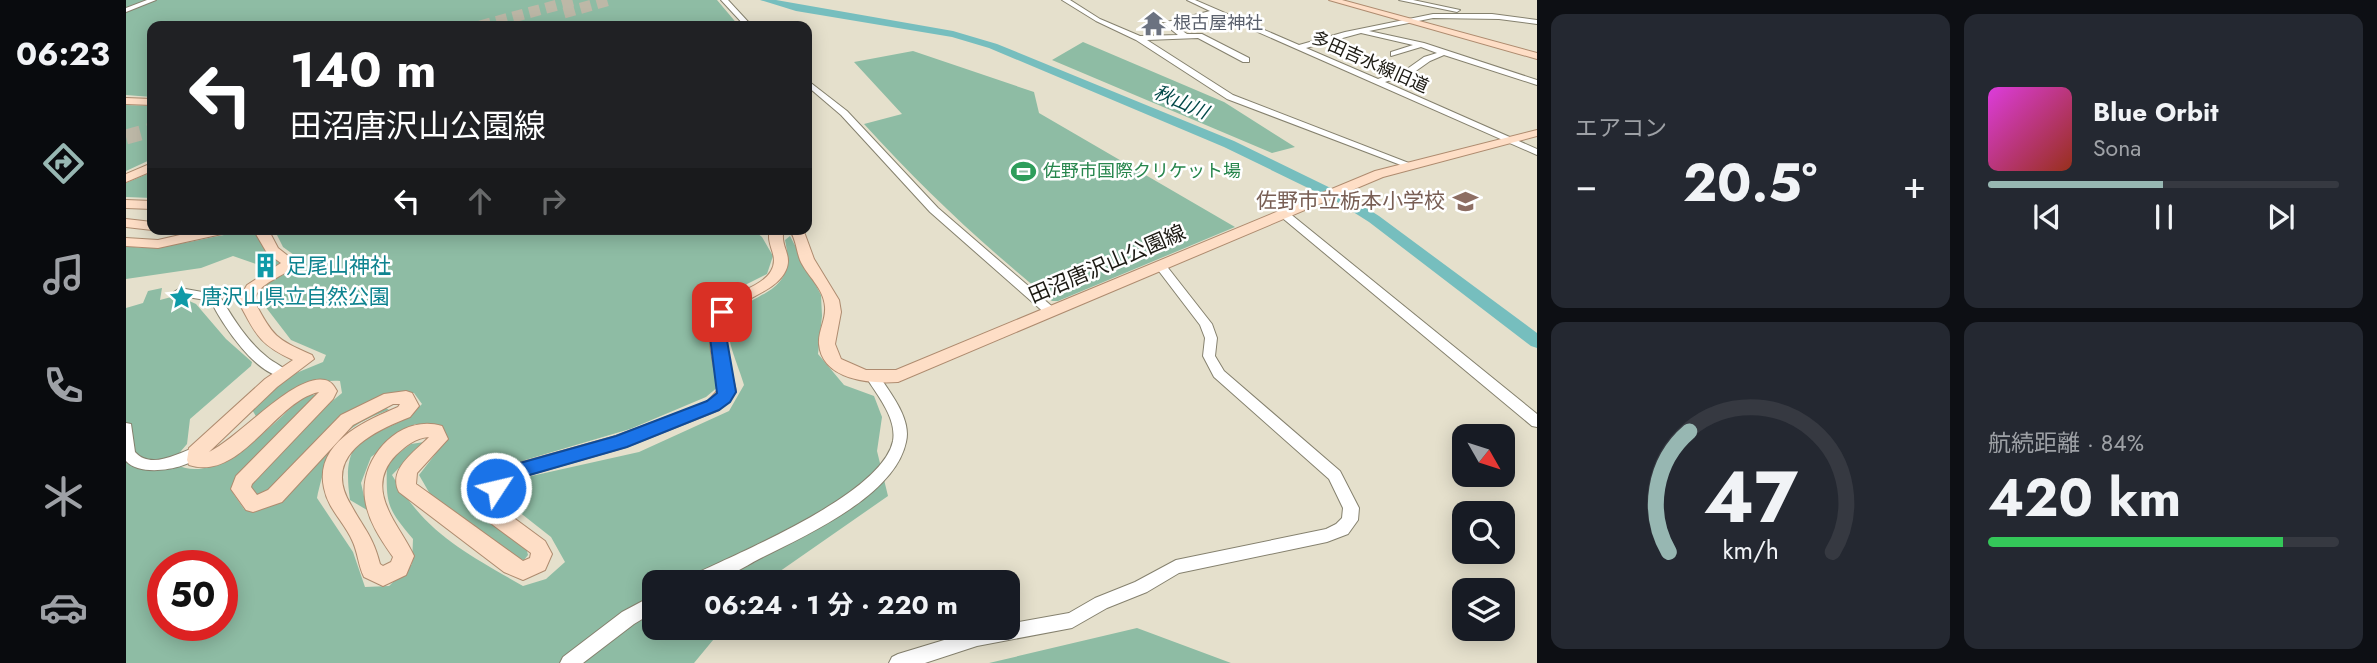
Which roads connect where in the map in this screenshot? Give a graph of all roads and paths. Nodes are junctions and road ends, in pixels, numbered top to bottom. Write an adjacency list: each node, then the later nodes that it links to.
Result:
1 (153, 0): 7 (street)
2 (723, 0): 11 (street)
3 (1065, 0): 15 (street)
4 (1190, 0): 8 (street, 多田吉水線旧道)
5 (1333, 0): 10 (main road)
6 (1402, 0): 9 (street)
7 (126, 10)
8 (1217, 12): 14 (street); 17 (street, 多田吉水線旧道)
9 (1498, 17): 10 (street); 12 (street)
10 (1406, 20): 13 (street); 20 (main road)
11 (744, 21)
12 (1537, 22)
13 (1360, 31): 16 (street); 17 (street)
14 (1185, 36): 15 (street); 21 (street)
15 (1139, 38): 28 (street)
16 (1421, 45): 18 (street); 19 (street)
17 (1298, 48): 22 (street, 多田吉水線旧道)
18 (1442, 53): 22 (street); 23 (street)
19 (1394, 54)
20 (1537, 56)
21 (1246, 60)
22 (1378, 82): 26 (street, 多田吉水線旧道)
23 (1537, 83)
24 (812, 86): 43 (street)
25 (1537, 133): 26 (main road, 田沼唐沢山公園線)
26 (1511, 140): 27 (street, 多田吉水線旧道); 28 (main road, 田沼唐沢山公園線)
27 (1537, 152)
28 (1409, 165): 33 (main road, 田沼唐沢山公園線)
29 (147, 169): 30 (main road)
30 (126, 178)
31 (126, 204): 32 (main road)
32 (147, 205)
33 (1284, 214): 41 (main road, 田沼唐沢山公園線); 46 (street)
34 (126, 223): 35 (main road)
35 (147, 225)
36 (199, 235): 40 (main road)
37 (265, 235): 44 (main road)
38 (775, 235): 48 (main road)
39 (801, 235): 45 (main road, 田沼唐沢山公園線)
40 (126, 242)
41 (1161, 266): 43 (main road, 田沼唐沢山公園線); 52 (street)
42 (180, 292): 44 (street)
43 (1051, 312): 45 (main road, 田沼唐沢山公園線)
44 (284, 373): 48 (main road)
45 (873, 377): 49 (street)
46 (1537, 422)
47 (126, 428): 48 (street)
48 (195, 453)
49 (720, 570)
50 (642, 610): 51 (street)
51 (569, 663)
52 (898, 663)

